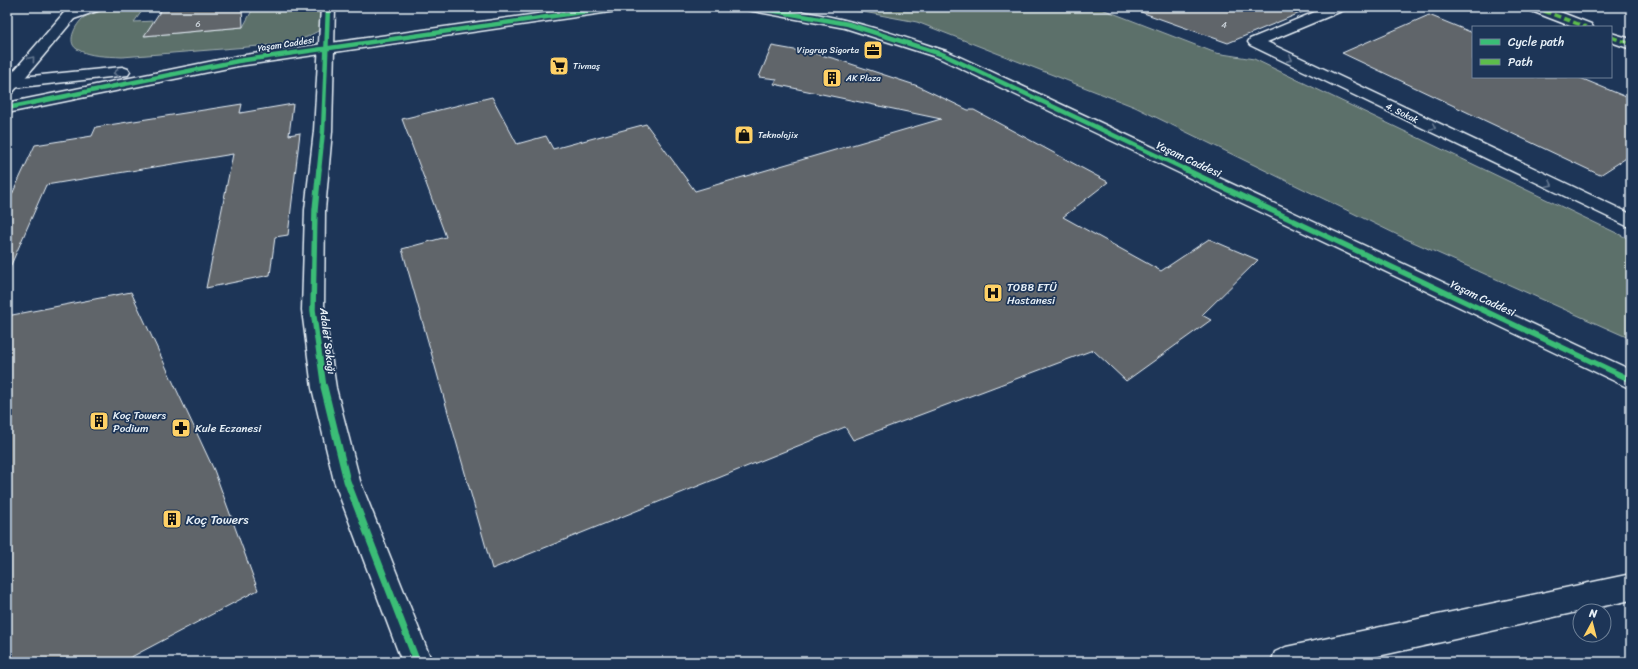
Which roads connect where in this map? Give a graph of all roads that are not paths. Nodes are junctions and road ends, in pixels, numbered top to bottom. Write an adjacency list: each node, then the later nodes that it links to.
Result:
1 (95, 7): 7 (lane)
2 (328, 7): 11 (street, Adalet Sokağı)
3 (618, 7): 11 (street, Yaşam Caddesi)
4 (753, 7): 16 (street, Yaşam Caddesi)
5 (1339, 7): 15 (street, 4. Sokak, one-way to 15)
6 (1534, 7): 8 (street)
7 (73, 12): 13 (street, one-way to 7)
8 (1583, 26)
9 (1612, 37): 10 (street)
10 (1631, 44)
11 (326, 47): 12 (street, Yaşam Caddesi); 20 (street, Adalet Sokağı)
12 (238, 61): 13 (street, Yaşam Caddesi, one-way to 13); 14 (street, Yaşam Caddesi)
13 (9, 85)
14 (7, 108)
15 (1631, 222)
16 (1605, 367): 17 (street, Yaşam Caddesi); 18 (street, Yaşam Caddesi)
17 (1631, 376)
18 (1631, 380)
19 (1631, 587): 21 (street)
20 (417, 662)
21 (1286, 662)

